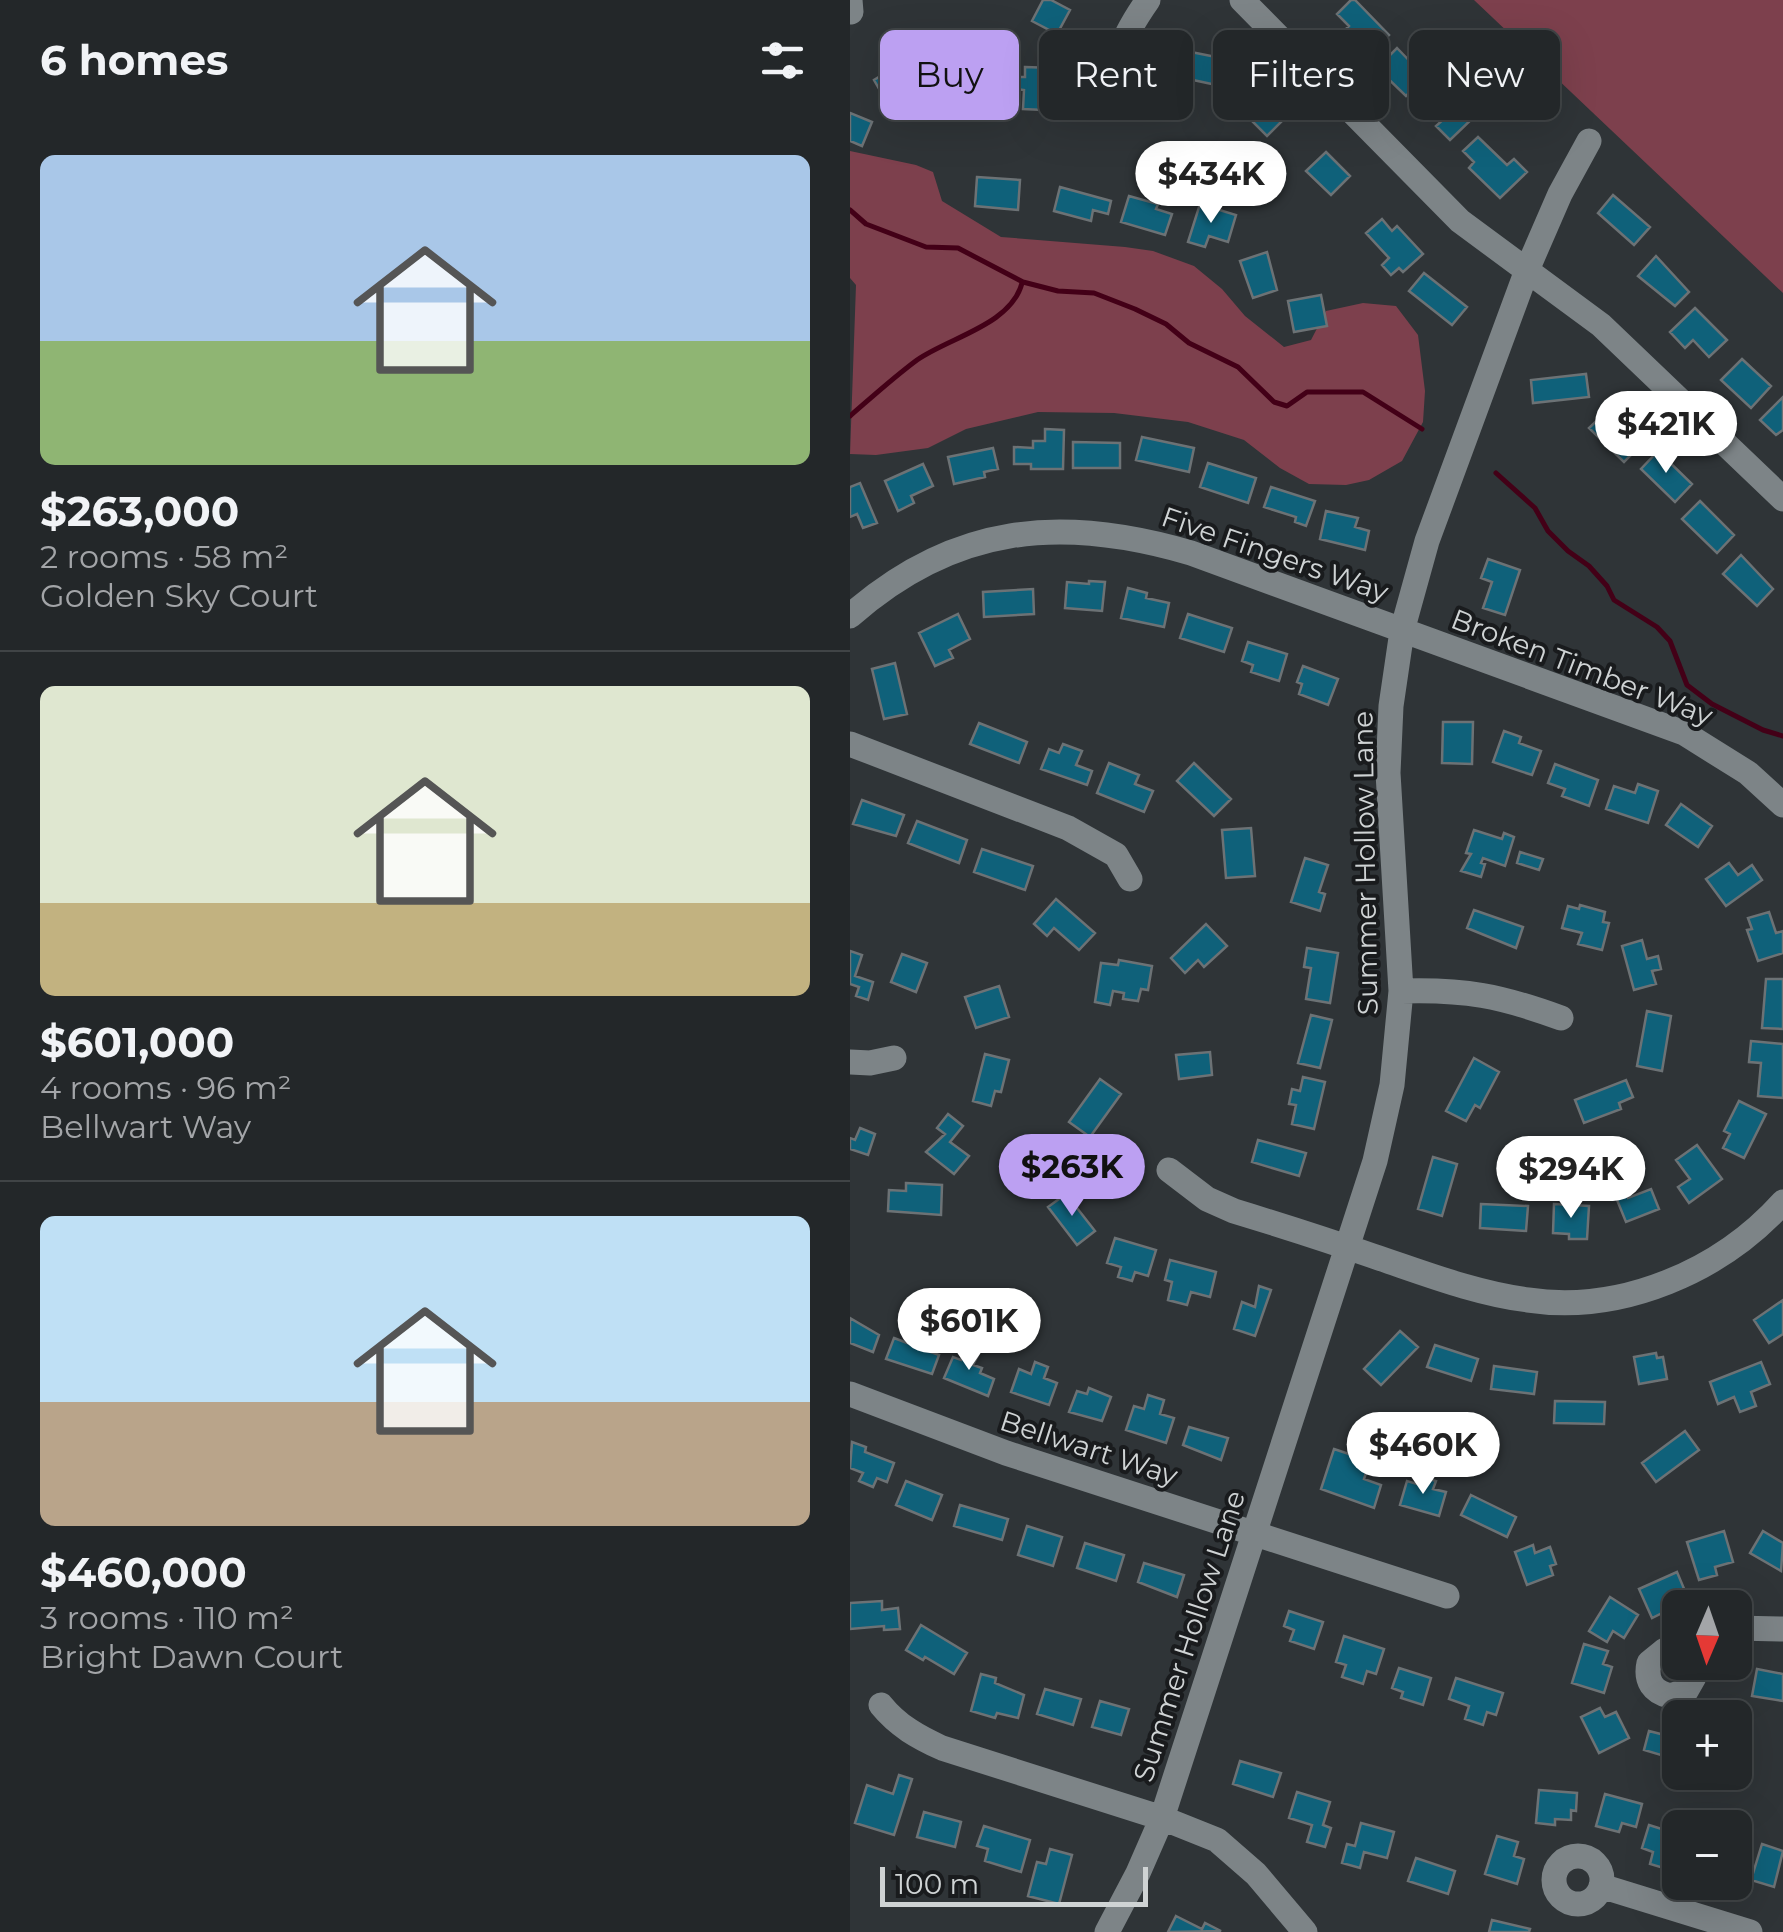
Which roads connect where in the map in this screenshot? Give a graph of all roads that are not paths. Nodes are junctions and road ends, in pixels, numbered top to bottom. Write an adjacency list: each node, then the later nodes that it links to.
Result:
1 (850, 0): 4 (street)
2 (1148, 0): 5 (street)
3 (1242, 0): 7 (street)
4 (851, 12)
5 (1128, 30)
6 (1589, 141): 7 (street, Summer Hollow Lane)
7 (1527, 270): 8 (street); 10 (street, Summer Hollow Lane)
8 (1783, 499)
9 (850, 616): 10 (street, Five Fingers Way)
10 (1402, 630): 12 (street, Broken Timber Way); 14 (street, Summer Hollow Lane)
11 (850, 744): 13 (street)
12 (1783, 805)
13 (1130, 879)
14 (1401, 991): 15 (street); 20 (street, Summer Hollow Lane)
15 (1561, 1018)
16 (894, 1058): 17 (street)
17 (850, 1062)
18 (1170, 1170): 20 (street)
19 (1783, 1202): 20 (street)
20 (1347, 1247): 22 (street, Summer Hollow Lane)
21 (850, 1394): 22 (street, Bellwart Way)
22 (1255, 1533): 23 (street, Bellwart Way); 29 (street, Summer Hollow Lane)
23 (1447, 1596)
24 (1752, 1628): 25 (street)
25 (1783, 1629)
26 (1662, 1652): 27 (street)
27 (1692, 1680)
28 (881, 1706): 29 (street)
29 (1162, 1818): 31 (street, Summer Hollow Lane); 32 (street)
30 (1601, 1886): 33 (street)
31 (1107, 1932)
32 (1304, 1932)
33 (1750, 1932)

